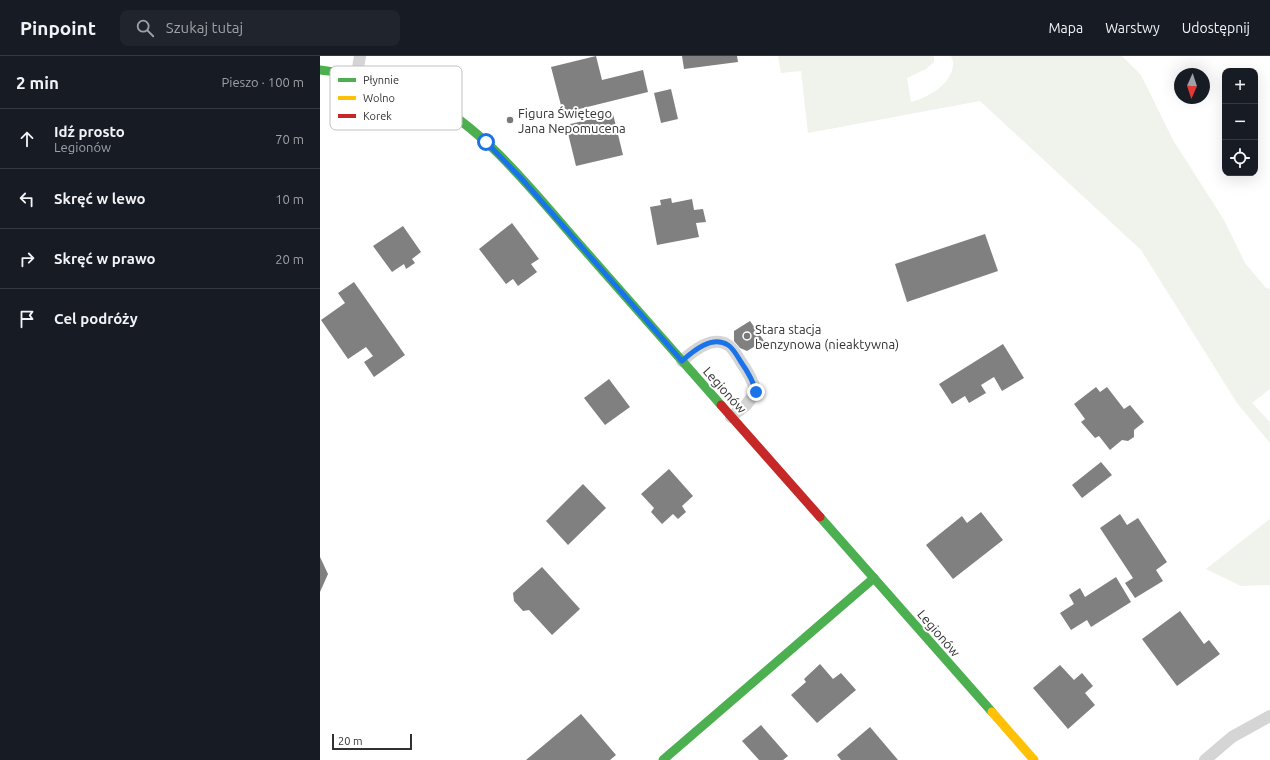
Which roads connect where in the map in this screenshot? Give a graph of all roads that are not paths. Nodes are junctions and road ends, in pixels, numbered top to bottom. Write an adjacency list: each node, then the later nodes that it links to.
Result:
1 (360, 56): 2 (lane)
2 (358, 66)
3 (320, 70): 4 (street, Legionów)
4 (330, 71)
5 (462, 123): 6 (street, Legionów)
6 (682, 361): 7 (street, Legionów); 7 (lane)
7 (731, 417): 8 (street, Legionów)
8 (874, 578): 10 (street); 11 (street, Legionów)
9 (1270, 716): 12 (lane)
10 (663, 760)
11 (1034, 760)
12 (1205, 760)

